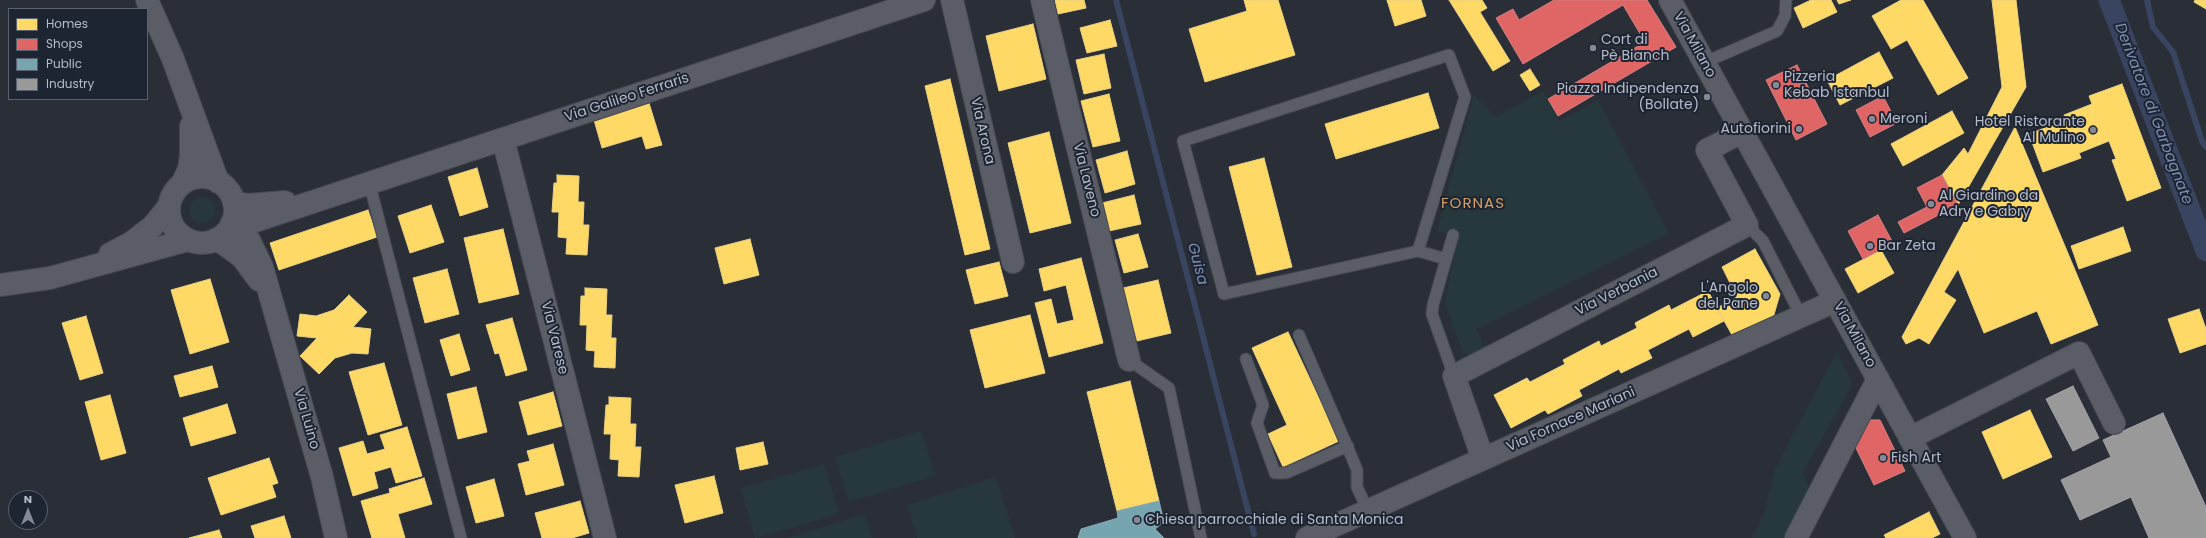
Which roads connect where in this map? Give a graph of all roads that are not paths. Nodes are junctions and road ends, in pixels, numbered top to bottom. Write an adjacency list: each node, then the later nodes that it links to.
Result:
1 (147, 0): 9 (street)
2 (924, 0): 11 (street, Via Galileo Ferraris)
3 (952, 0): 22 (street, Via Arona)
4 (1042, 0): 29 (street, Via Laveno)
5 (1670, 0): 8 (street, Via Milano)
6 (1684, 0): 8 (street, Via Milano)
7 (1786, 0): 8 (lane)
8 (1707, 61): 10 (street, Via Milano)
9 (189, 107): 12 (street); 14 (street)
10 (1742, 132): 17 (street); 25 (street, Via Milano)
11 (503, 138): 13 (street, Via Galileo Ferraris); 39 (street, Via Varese)
12 (218, 182): 14 (street); 16 (street)
13 (370, 182): 16 (street, Via Galileo Ferraris); 38 (lane)
14 (182, 184): 15 (street)
15 (169, 206): 19 (street); 23 (street)
16 (228, 223): 19 (street); 37 (street, Via Luino)
17 (1747, 225): 26 (lane); 30 (street, Via Verbania)
18 (1453, 235): 21 (lane)
19 (188, 240): 23 (street)
20 (1418, 250): 20 (lane); 21 (lane)
21 (1446, 259): 30 (lane)
22 (1013, 262)
23 (88, 266): 24 (street)
24 (0, 285)
25 (1835, 300): 31 (street, Via Milano); 35 (street, Via Fornace Mariani)
26 (1797, 308)
27 (1299, 335): 34 (lane)
28 (1246, 359): 34 (lane)
29 (1129, 360): 40 (lane)
30 (1454, 376): 35 (street)
31 (1878, 379): 33 (street, Via Milano); 42 (street)
32 (2114, 423): 33 (street)
33 (1910, 438): 43 (street, Via Milano)
34 (1348, 446): 36 (lane)
35 (1483, 460): 36 (street, Via Fornace Mariani)
36 (1368, 511): 41 (street, Via Fornace Mariani)
37 (336, 538)
38 (461, 538)
39 (605, 538)
40 (1201, 538)
41 (1307, 538)
42 (1796, 538)
43 (1965, 538)

